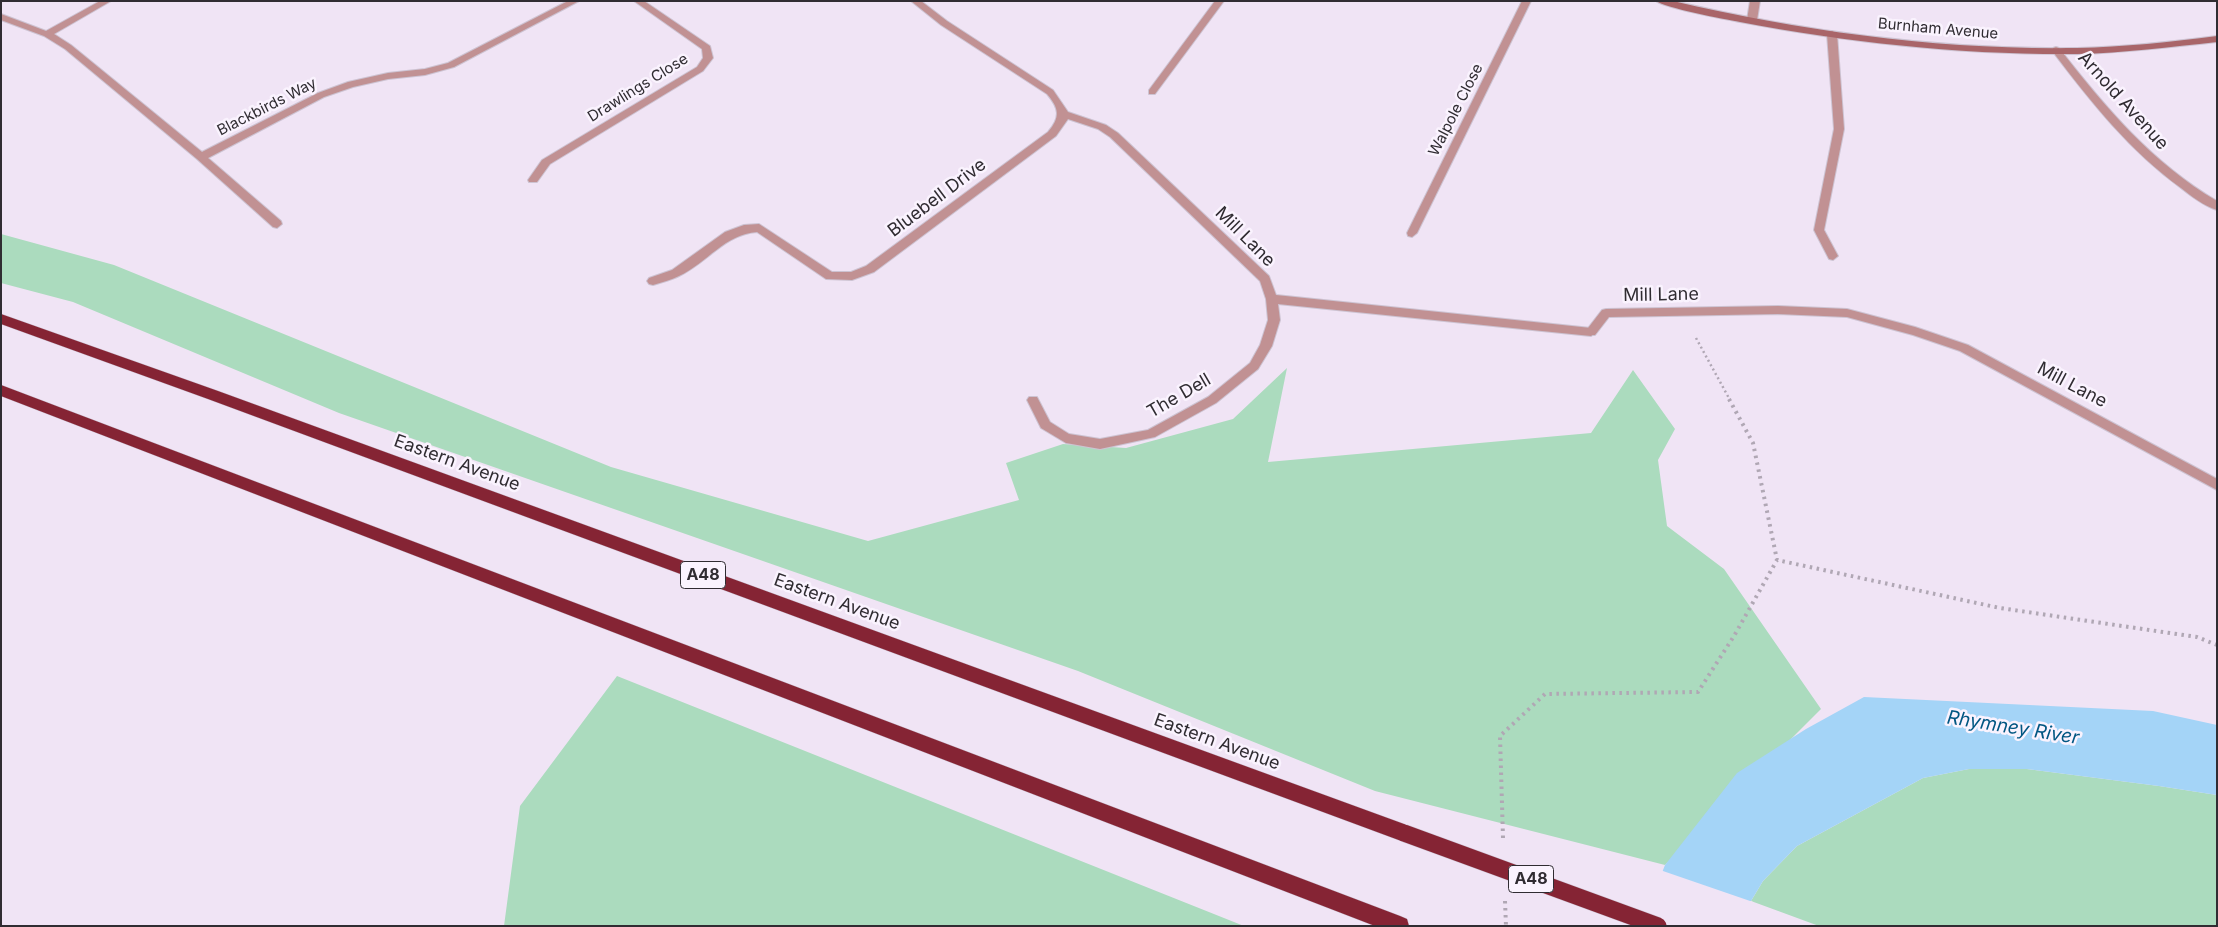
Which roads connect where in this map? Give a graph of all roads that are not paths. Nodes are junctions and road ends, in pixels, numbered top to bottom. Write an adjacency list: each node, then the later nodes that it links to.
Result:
1 (107, 1): 11 (street)
2 (575, 1): 17 (street, Blackbirds Way)
3 (638, 1): 18 (street, Drawlings Close)
4 (915, 1): 16 (street)
5 (1220, 1): 15 (street)
6 (1527, 1): 21 (street, Walpole Close)
7 (1660, 1): 10 (street, Burnham Avenue)
8 (1755, 1): 10 (street)
9 (1, 17): 11 (street)
10 (1752, 20): 12 (street, Burnham Avenue)
11 (47, 34): 17 (street)
12 (1832, 34): 14 (street, Burnham Avenue); 22 (street)
13 (2217, 40): 14 (street, Burnham Avenue)
14 (2056, 50): 19 (street, Arnold Avenue)
15 (1152, 92)
16 (1064, 114): 23 (street, Bluebell Drive); 24 (street, Mill Lane)
17 (201, 157): 20 (street)
18 (534, 180)
19 (2217, 206)
20 (278, 224)
21 (1412, 232)
22 (1833, 256)
23 (653, 281)
24 (1272, 299): 27 (street, The Dell); 28 (street, Mill Lane)
25 (1, 319): 30 (highway, Eastern Avenue / A48, bridge)
26 (1, 390): 29 (highway)
27 (1033, 400)
28 (2217, 485)
29 (1400, 926)
30 (1658, 926)

